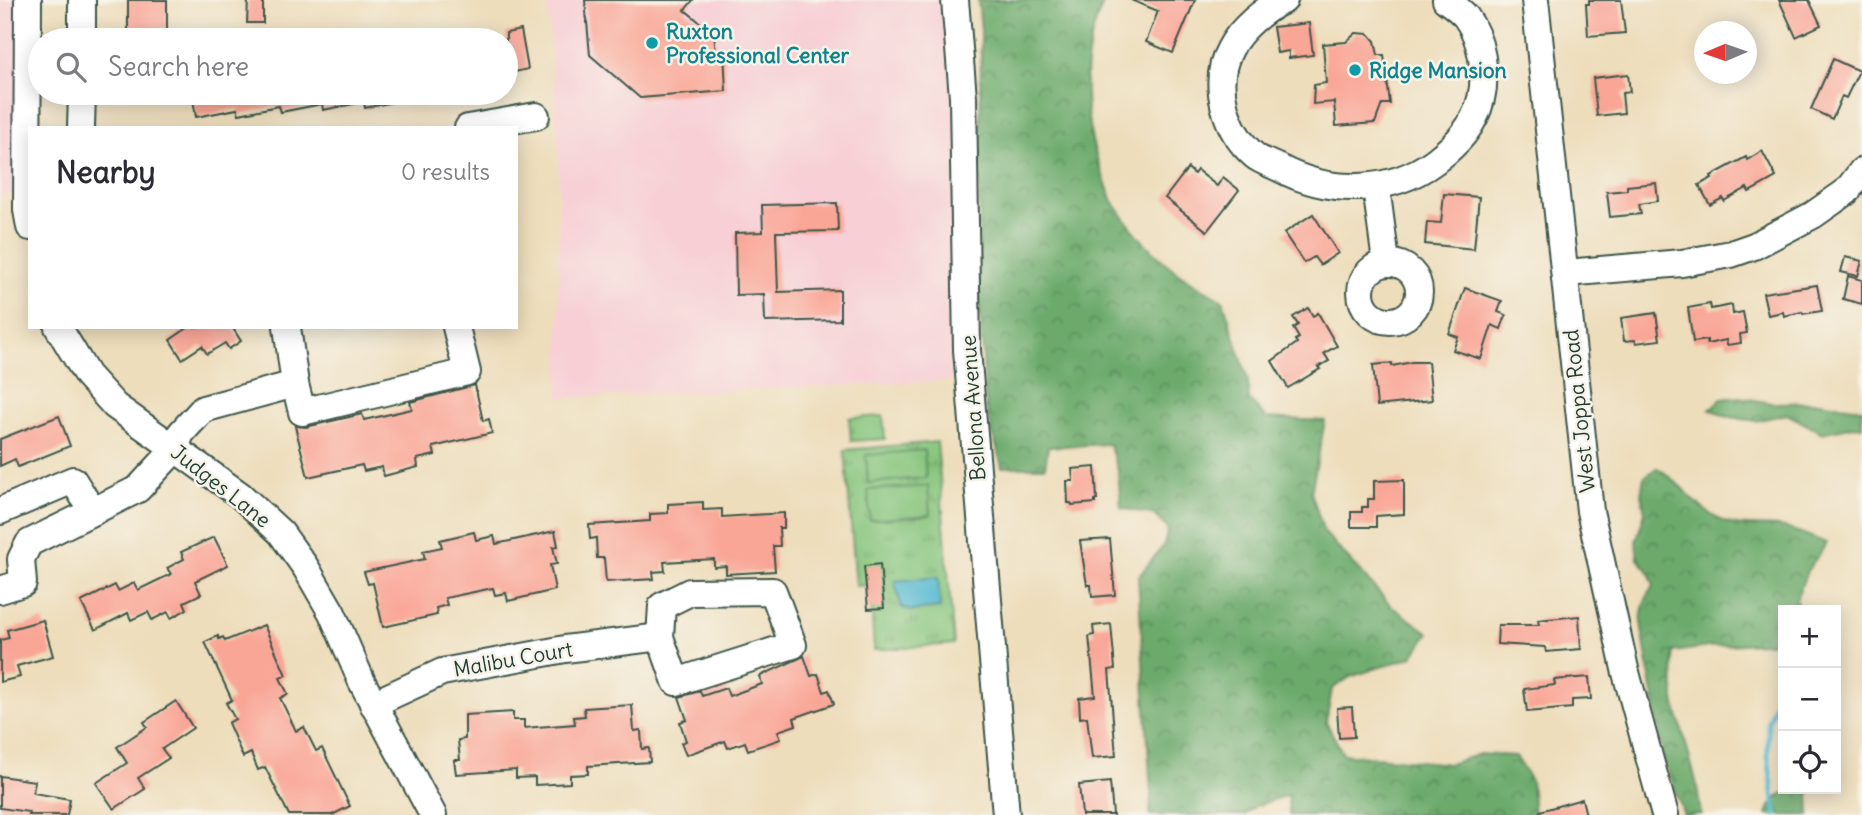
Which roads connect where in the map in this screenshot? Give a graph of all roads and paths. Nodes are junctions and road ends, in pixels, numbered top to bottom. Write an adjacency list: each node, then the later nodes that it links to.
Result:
1 (28, 0): 15 (street)
2 (82, 0): 7 (street)
3 (955, 0): 29 (street, Bellona Avenue)
4 (1284, 0): 13 (street)
5 (1535, 0): 17 (street, West Joppa Road)
6 (1461, 5): 13 (street)
7 (82, 28)
8 (82, 105): 10 (street)
9 (536, 116): 11 (street)
10 (81, 126)
11 (479, 126)
12 (1862, 171): 14 (street)
13 (1376, 187): 16 (street)
14 (1854, 198): 17 (street)
15 (28, 216)
16 (1385, 262)
17 (1566, 273): 30 (street, West Joppa Road)
18 (59, 329): 22 (street, Judges Lane)
19 (287, 329): 21 (street)
20 (456, 329): 21 (street)
21 (295, 384): 22 (street)
22 (175, 449): 24 (street); 27 (street, Judges Lane)
23 (0, 511): 24 (street)
24 (93, 512): 25 (street)
25 (0, 590)
26 (660, 637): 26 (street); 27 (street, Malibu Court)
27 (373, 704): 28 (street, Judges Lane)
28 (433, 815)
29 (1006, 815)
30 (1665, 815)

